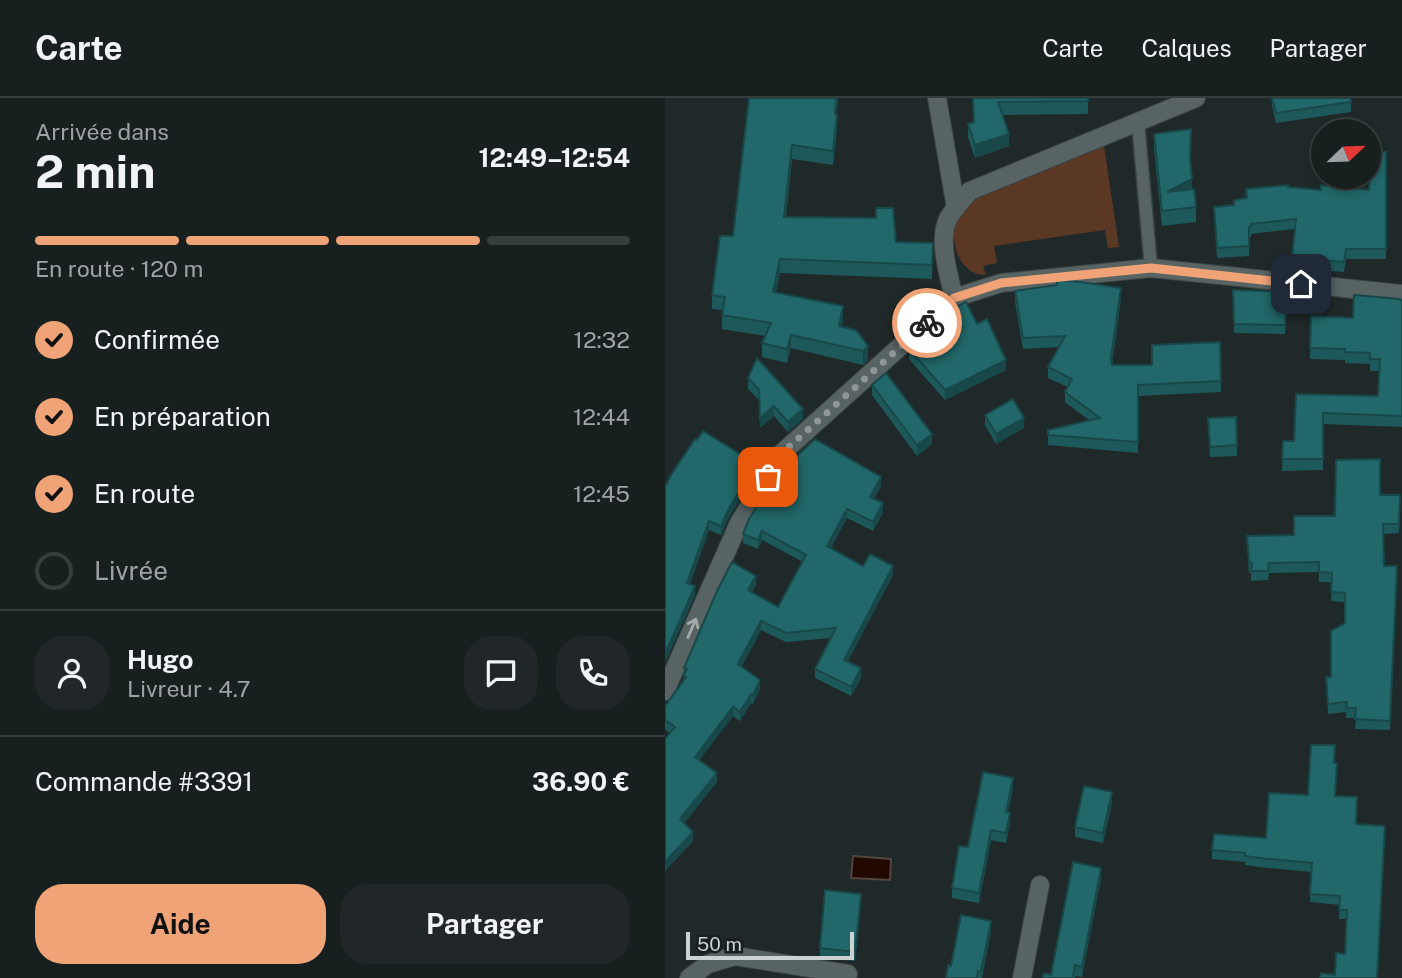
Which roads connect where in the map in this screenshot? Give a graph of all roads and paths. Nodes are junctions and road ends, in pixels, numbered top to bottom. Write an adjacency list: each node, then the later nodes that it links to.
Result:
1 (937, 98): 4 (street)
2 (1196, 98): 3 (street)
3 (1138, 122): 4 (street); 5 (lane)
4 (956, 208): 7 (street)
5 (1151, 268): 6 (street); 7 (street)
6 (1402, 294)
7 (954, 298): 8 (street, one-way to 7)
8 (665, 691)
9 (1040, 885): 12 (street)
10 (848, 974): 11 (street)
11 (688, 978)
12 (1023, 978)

